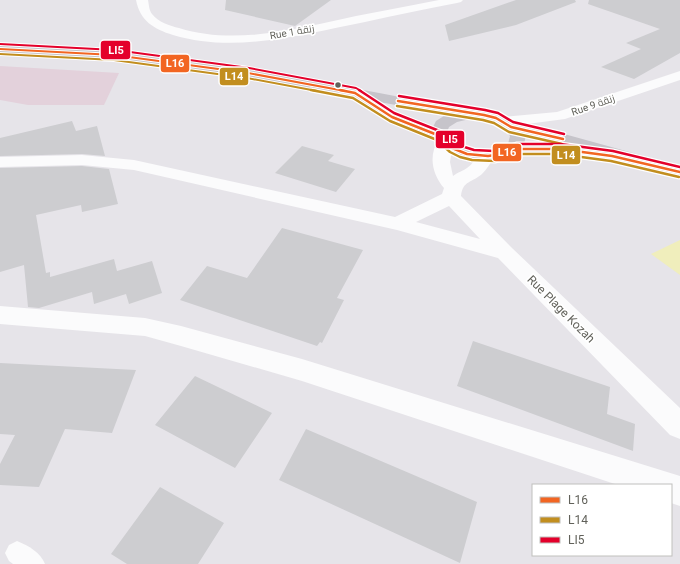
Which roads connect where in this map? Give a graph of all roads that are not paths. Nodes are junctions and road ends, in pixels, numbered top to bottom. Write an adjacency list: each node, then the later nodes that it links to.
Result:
1 (142, 0): 3 (street, Rue 1 زنقة)
2 (457, 0): 3 (street, Rue 1 زنقة)
3 (438, 2)
4 (0, 49): 6 (main road)
5 (680, 75): 8 (street, Rue 9 زنقة)
6 (355, 93): 7 (main road); 9 (main road)
7 (472, 114): 8 (main road); 9 (main road)
8 (507, 124): 10 (main road); 12 (main road)
9 (442, 140): 11 (main road); 15 (street, Rue Plage Kozah)
10 (513, 149): 11 (main road); 12 (main road)
11 (486, 156): 15 (street)
12 (630, 159): 14 (main road)
13 (0, 162): 16 (street)
14 (680, 172)
15 (452, 192): 16 (street); 17 (street, Rue Plage Kozah)
16 (397, 224): 17 (street)
17 (505, 253): 19 (street, Rue Plage Kozah)
18 (0, 315): 20 (street)
19 (680, 426)
20 (659, 484)

